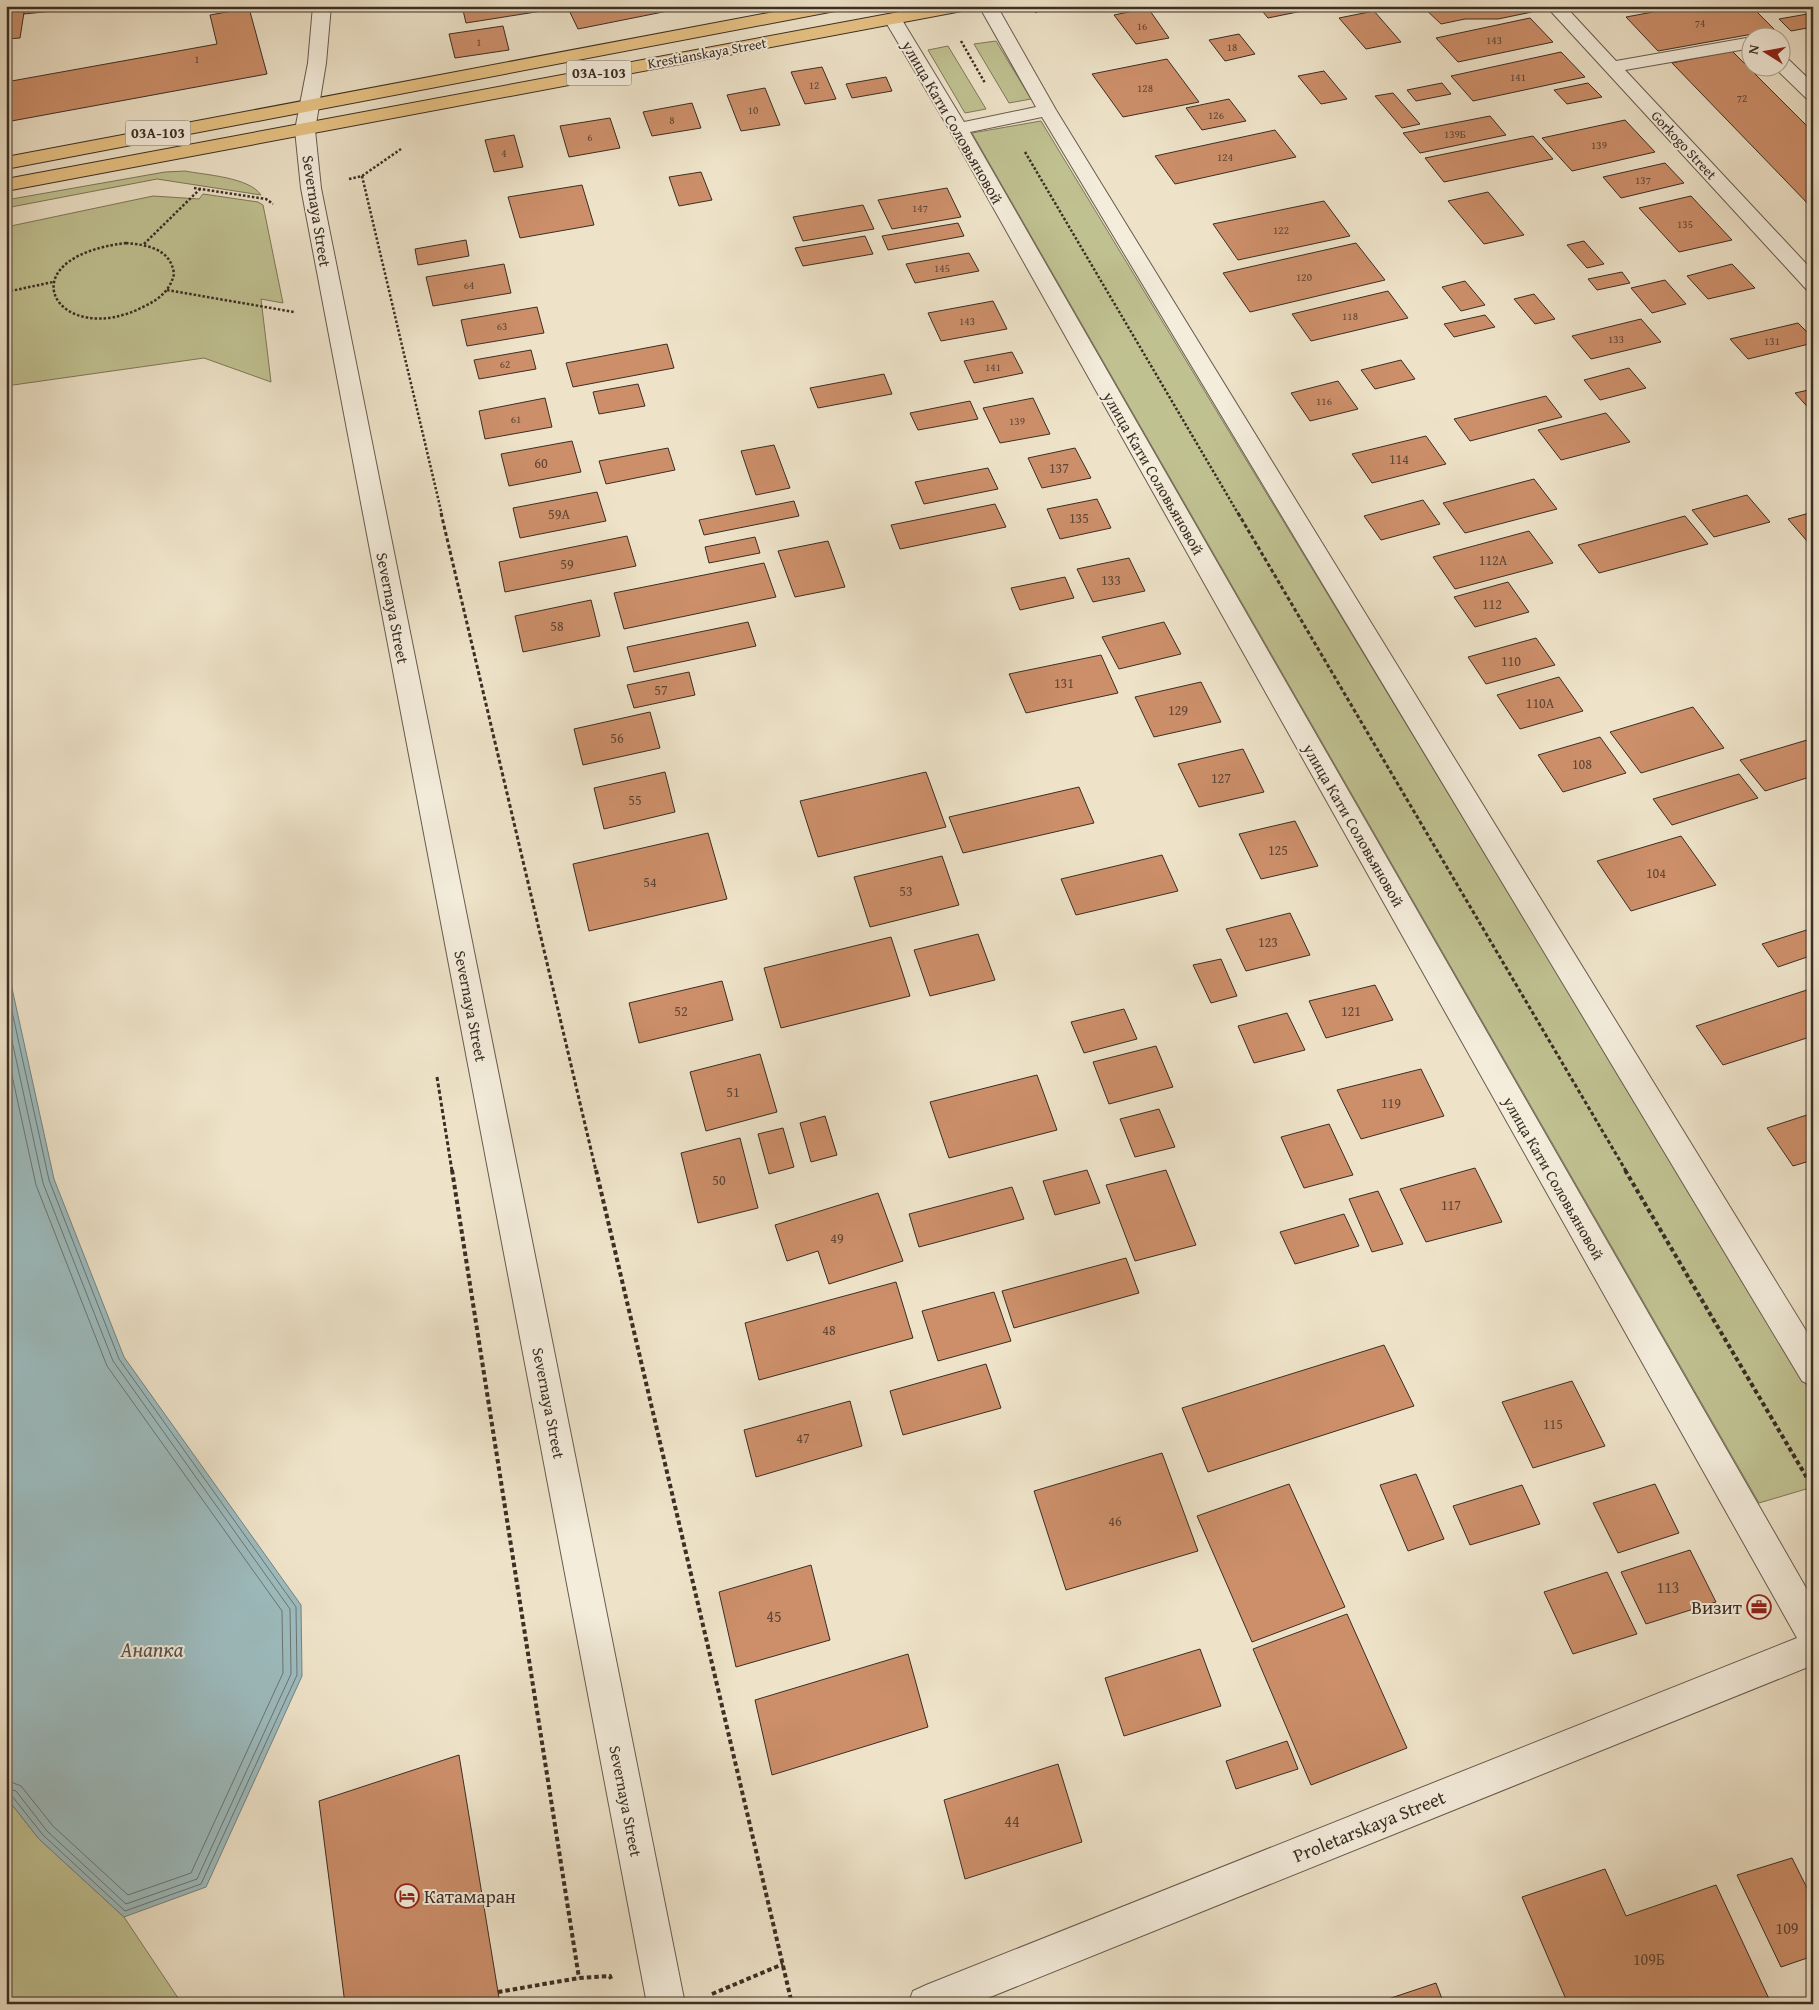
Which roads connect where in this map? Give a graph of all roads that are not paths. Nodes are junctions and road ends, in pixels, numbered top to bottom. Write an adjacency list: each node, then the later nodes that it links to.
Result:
1 (322, 6): 12 (street, Severnaya Street)
2 (835, 6): 12 (main road, Krestianskaya Street / 03А-103)
3 (962, 6): 6 (main road, Krestianskaya Street / 03А-103)
4 (988, 6): 11 (street)
5 (1555, 6): 8 (street, Gorkogo Street)
6 (893, 19): 12 (main road, Krestianskaya Street / 03А-103); 13 (street, улица Кати Соловьяновой)
7 (1742, 44): 8 (street)
8 (1612, 67): 16 (street, Gorkogo Street)
9 (1792, 74): 10 (street)
10 (1813, 94)
11 (1047, 110): 13 (street); 17 (street)
12 (307, 117): 14 (main road, 03А-103); 15 (main road, 03А-103); 20 (street, Severnaya Street)
13 (959, 129): 18 (street, улица Кати Соловьяновой)
14 (6, 162)
15 (6, 186)
16 (1813, 284)
17 (1813, 1371)
18 (1813, 1633)
19 (1813, 1648): 21 (street, Proletarskaya Street)
20 (666, 2004)
21 (926, 2004)

